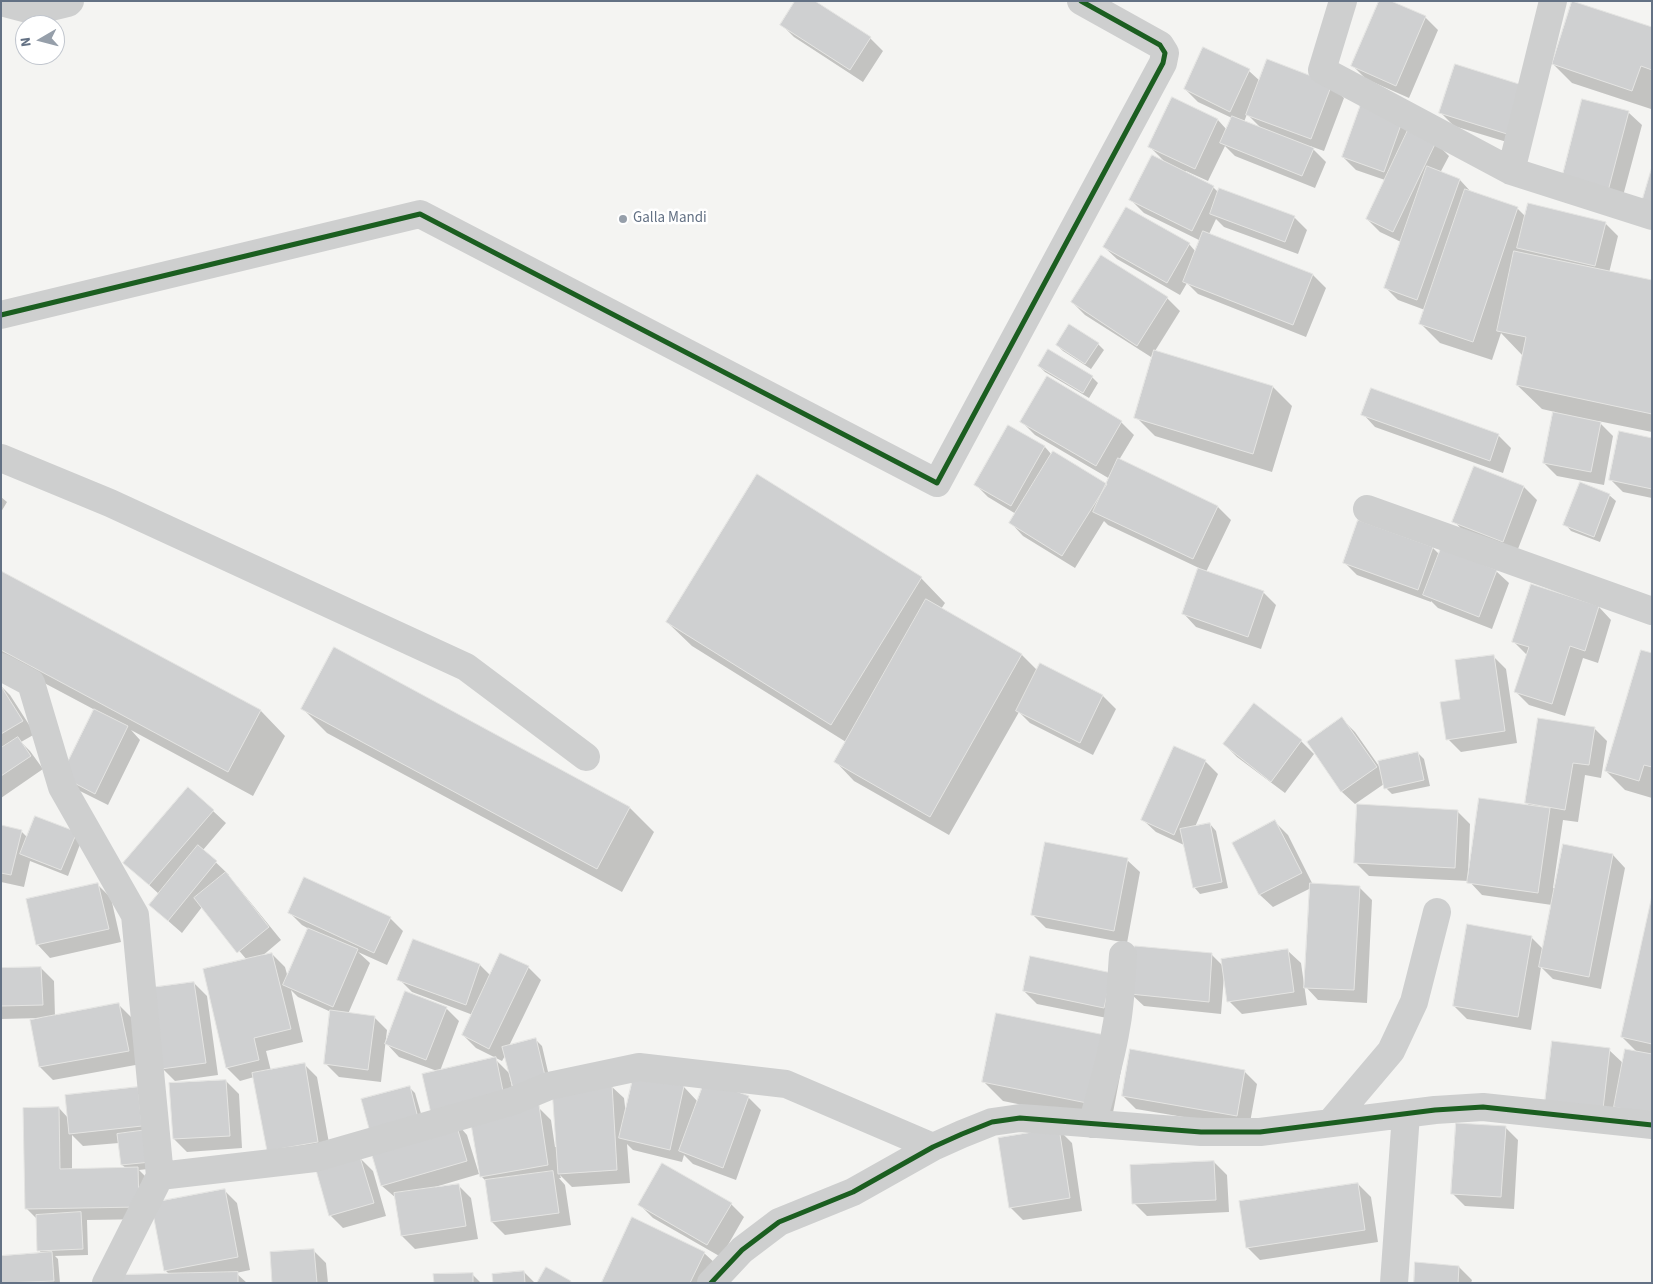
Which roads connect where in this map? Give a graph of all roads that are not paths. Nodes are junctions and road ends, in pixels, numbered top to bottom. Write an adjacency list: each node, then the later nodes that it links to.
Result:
1 (70, 1): 5 (street)
2 (1081, 1): 8 (street)
3 (1343, 1): 6 (street)
4 (1553, 1): 6 (street)
5 (1, 2)
6 (1511, 171): 7 (street)
7 (1652, 216)
8 (1, 314)
9 (1, 458): 13 (street)
10 (1367, 508): 11 (street)
11 (1652, 611)
12 (1, 667): 21 (street)
13 (586, 757)
14 (1437, 912): 17 (street)
15 (1123, 955): 18 (street)
16 (1406, 1114): 17 (street); 19 (street); 24 (street)
17 (1330, 1123): 18 (street)
18 (1092, 1124): 20 (street)
19 (1652, 1125)
20 (934, 1147): 21 (street); 23 (street)
21 (160, 1176): 22 (street)
22 (106, 1283)
23 (711, 1283)
24 (1394, 1283)

